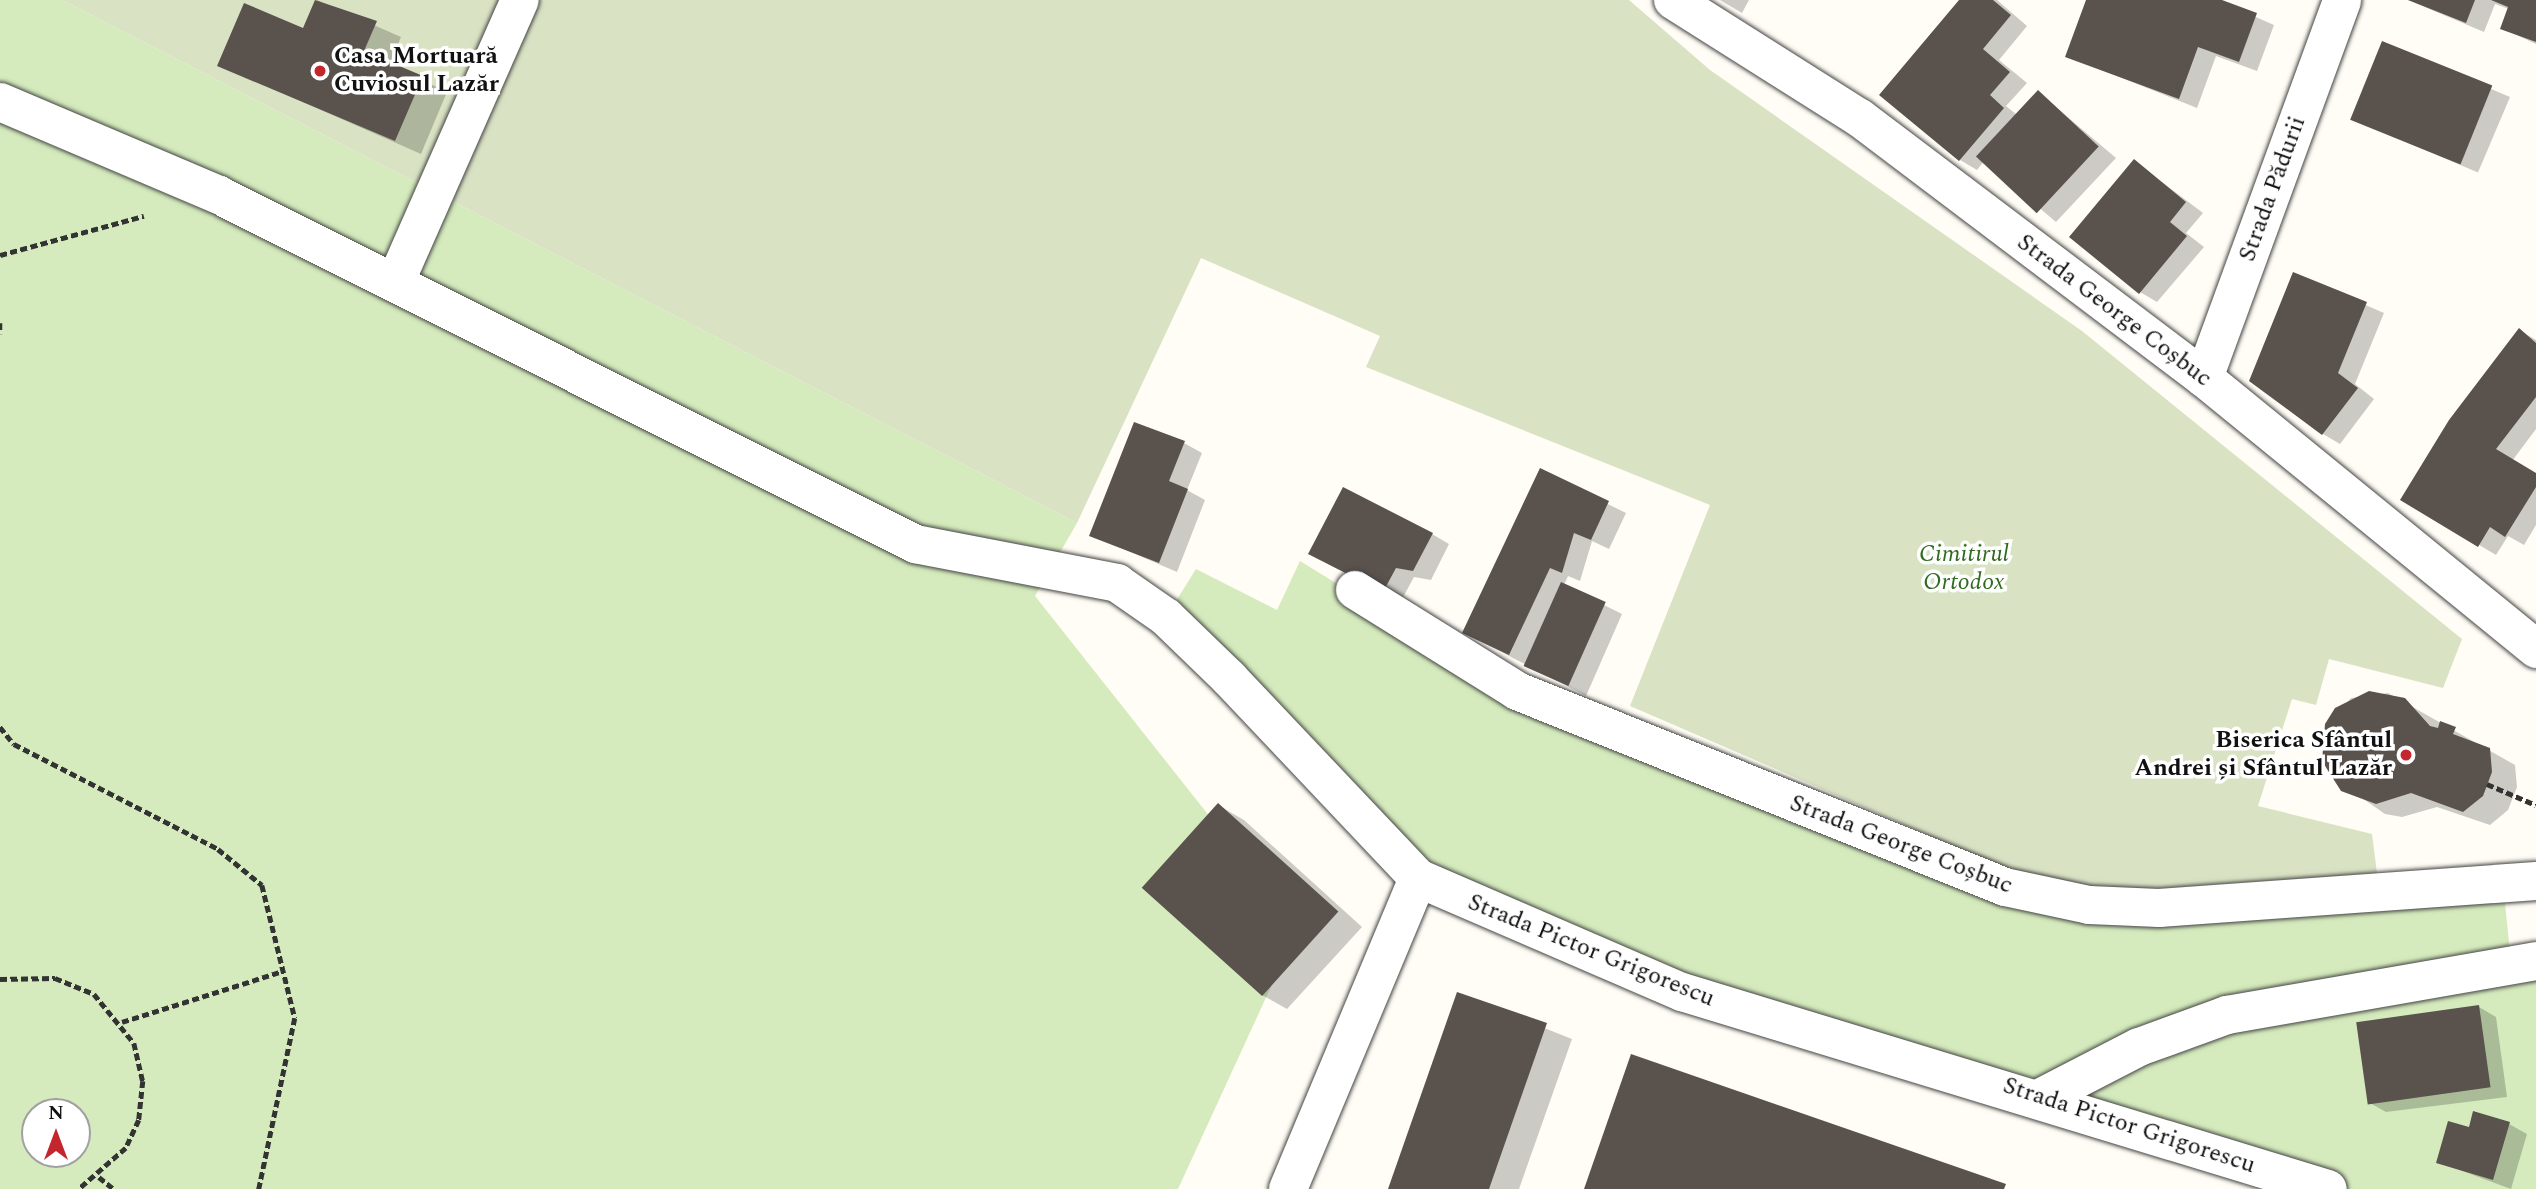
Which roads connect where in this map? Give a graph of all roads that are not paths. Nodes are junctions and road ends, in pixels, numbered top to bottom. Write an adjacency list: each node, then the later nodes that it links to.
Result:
1 (520, 0): 5 (street)
2 (1673, 0): 6 (street, Strada George Coșbuc)
3 (2342, 0): 6 (street, Strada Pădurii)
4 (0, 102): 5 (street, Strada Pictor Grigorescu)
5 (395, 283): 9 (street, Strada Pictor Grigorescu)
6 (2204, 378): 8 (street, Strada George Coșbuc)
7 (1355, 590): 10 (street, Strada George Coșbuc)
8 (2536, 649)
9 (1418, 878): 12 (street, Strada Pictor Grigorescu); 13 (street)
10 (2536, 881)
11 (2536, 961): 12 (street)
12 (2042, 1097): 14 (street, Strada Pictor Grigorescu)
13 (1288, 1189)
14 (2328, 1189)

